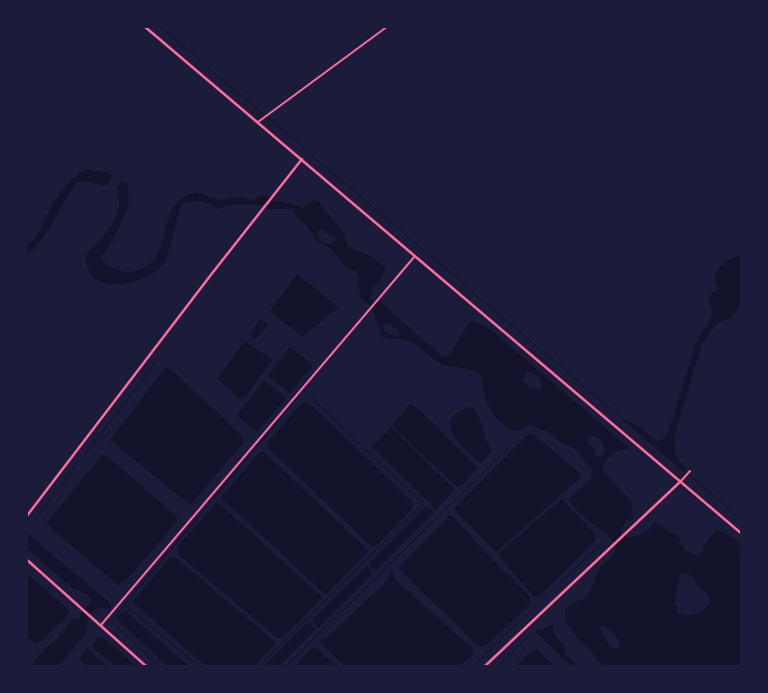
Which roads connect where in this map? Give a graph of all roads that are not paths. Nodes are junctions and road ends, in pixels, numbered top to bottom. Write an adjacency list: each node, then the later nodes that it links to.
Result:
1 (144, 26): 3 (street)
2 (388, 26): 3 (street)
3 (258, 122): 4 (street)
4 (302, 159): 5 (street); 8 (street)
5 (415, 256): 7 (street); 11 (street)
6 (690, 471): 7 (street)
7 (681, 481): 9 (street); 13 (street)
8 (26, 517)
9 (742, 534)
10 (26, 559): 11 (street)
11 (101, 625): 12 (street)
12 (147, 667)
13 (484, 667)

